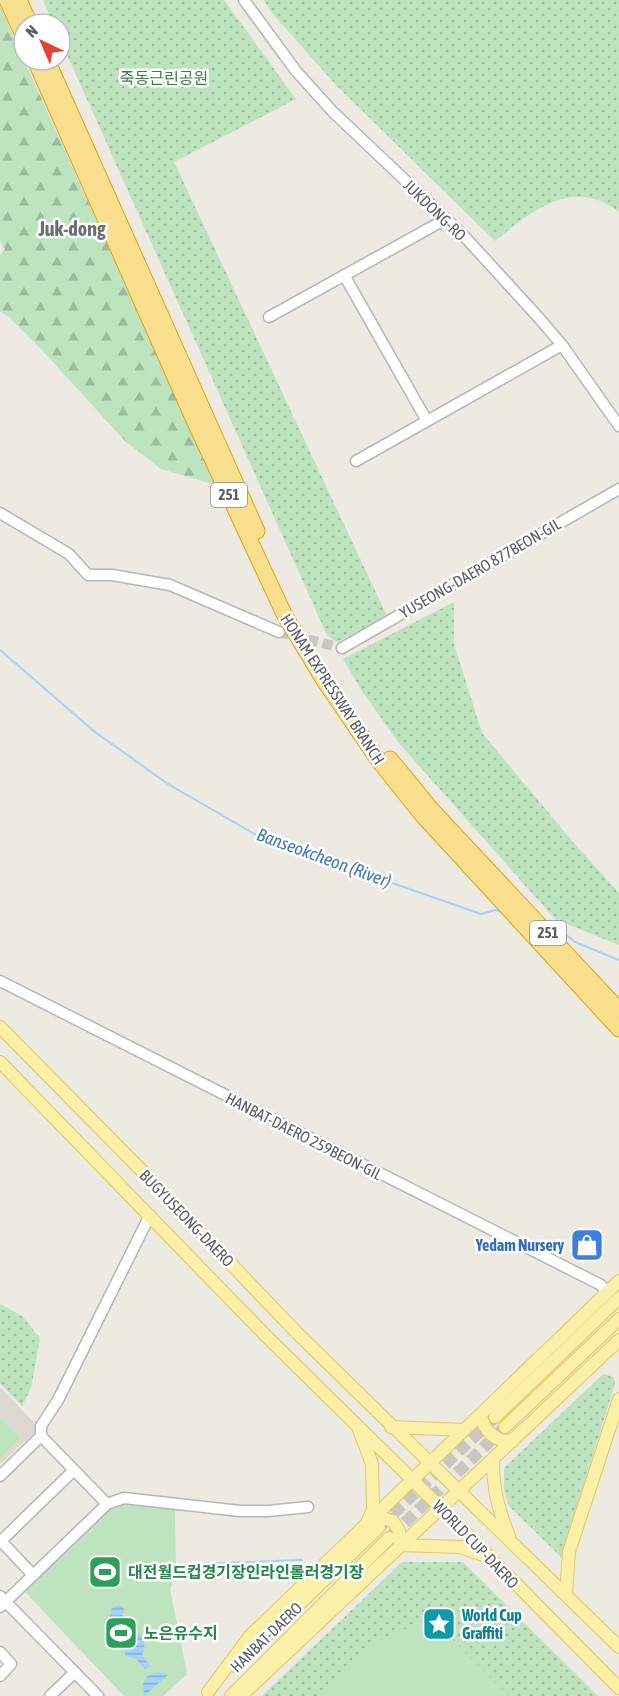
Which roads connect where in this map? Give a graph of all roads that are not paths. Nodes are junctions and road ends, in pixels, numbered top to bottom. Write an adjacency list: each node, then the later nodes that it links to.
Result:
1 (244, 0): 4 (street, JUKDONG-RO)
2 (40, 72): 15 (highway, HONAM EXPRESSWAY BRANCH / 251)
3 (52, 72): 15 (highway, HONAM EXPRESSWAY BRANCH / 251)
4 (446, 219): 5 (street); 7 (street, JUKDONG-RO)
5 (344, 275): 6 (street); 8 (street)
6 (269, 317)
7 (562, 345): 8 (street); 9 (street, JUKDONG-RO)
8 (427, 421): 10 (street)
9 (619, 426)
10 (356, 461)
11 (619, 489): 14 (street, YUSEONG-DAERO 877BEON-GIL)
12 (0, 513): 13 (street)
13 (279, 632)
14 (342, 648)
15 (498, 887): 16 (highway, HONAM EXPRESSWAY BRANCH / 251)
16 (584, 980): 18 (highway, HONAM EXPRESSWAY BRANCH / 251); 20 (highway, HONAM EXPRESSWAY BRANCH / 251)
17 (0, 981): 24 (street, HANBAT-DAERO 259BEON-GIL)
18 (619, 1010)
19 (0, 1027): 29 (main road, BUGYUSEONG-DAERO)
20 (619, 1029)
21 (0, 1062): 22 (main road, BUGYUSEONG-DAERO)
22 (150, 1215): 32 (main road, BUGYUSEONG-DAERO); 36 (street, BUGYUSEONG-DAERO)
23 (619, 1281): 24 (main road, HANBAT-DAERO)
24 (606, 1293): 30 (main road, HANBAT-DAERO)
25 (619, 1298): 31 (main road)
26 (619, 1319): 34 (main road)
27 (619, 1340): 37 (main road)
28 (619, 1400): 53 (main road)
29 (374, 1409): 33 (main road, WORLD CUP-DAERO)
30 (481, 1415): 35 (main road, HANBAT-DAERO); 37 (main road)
31 (495, 1417)
32 (358, 1426): 42 (main road, WORLD CUP-DAERO); 47 (main road)
33 (391, 1427): 35 (main road); 39 (main road, WORLD CUP-DAERO)
34 (505, 1427)
35 (464, 1430): 39 (main road, HANBAT-DAERO)
36 (41, 1436): 40 (street); 41 (street)
37 (513, 1441): 38 (main road)
38 (493, 1460): 43 (main road); 49 (main road)
39 (430, 1463): 42 (main road, HANBAT-DAERO); 43 (main road, WORLD CUP-DAERO)
40 (74, 1470): 44 (street); 48 (street)
41 (0, 1476)
42 (413, 1480): 46 (main road, WORLD CUP-DAERO); 47 (main road, HANBAT-DAERO)
43 (459, 1490): 46 (main road); 49 (main road, WORLD CUP-DAERO)
44 (107, 1504): 45 (street); 52 (street)
45 (308, 1507)
46 (440, 1507): 50 (main road); 51 (main road, WORLD CUP-DAERO)
47 (371, 1525): 50 (main road); 60 (main road, HANBAT-DAERO)
48 (0, 1540): 52 (street)
49 (510, 1540): 53 (main road, WORLD CUP-DAERO)
50 (394, 1542): 51 (main road); 63 (main road, HANBAT-DAERO); 64 (main road)
51 (490, 1558): 59 (main road, WORLD CUP-DAERO)
52 (33, 1575): 54 (street)
53 (566, 1594): 55 (main road, WORLD CUP-DAERO)
54 (2, 1602): 57 (street)
55 (619, 1647)
56 (0, 1652): 58 (street)
57 (75, 1672): 61 (street); 62 (street)
58 (0, 1676)
59 (619, 1688)
60 (206, 1694)
61 (50, 1696)
62 (98, 1696)
63 (231, 1696)
64 (241, 1696)

